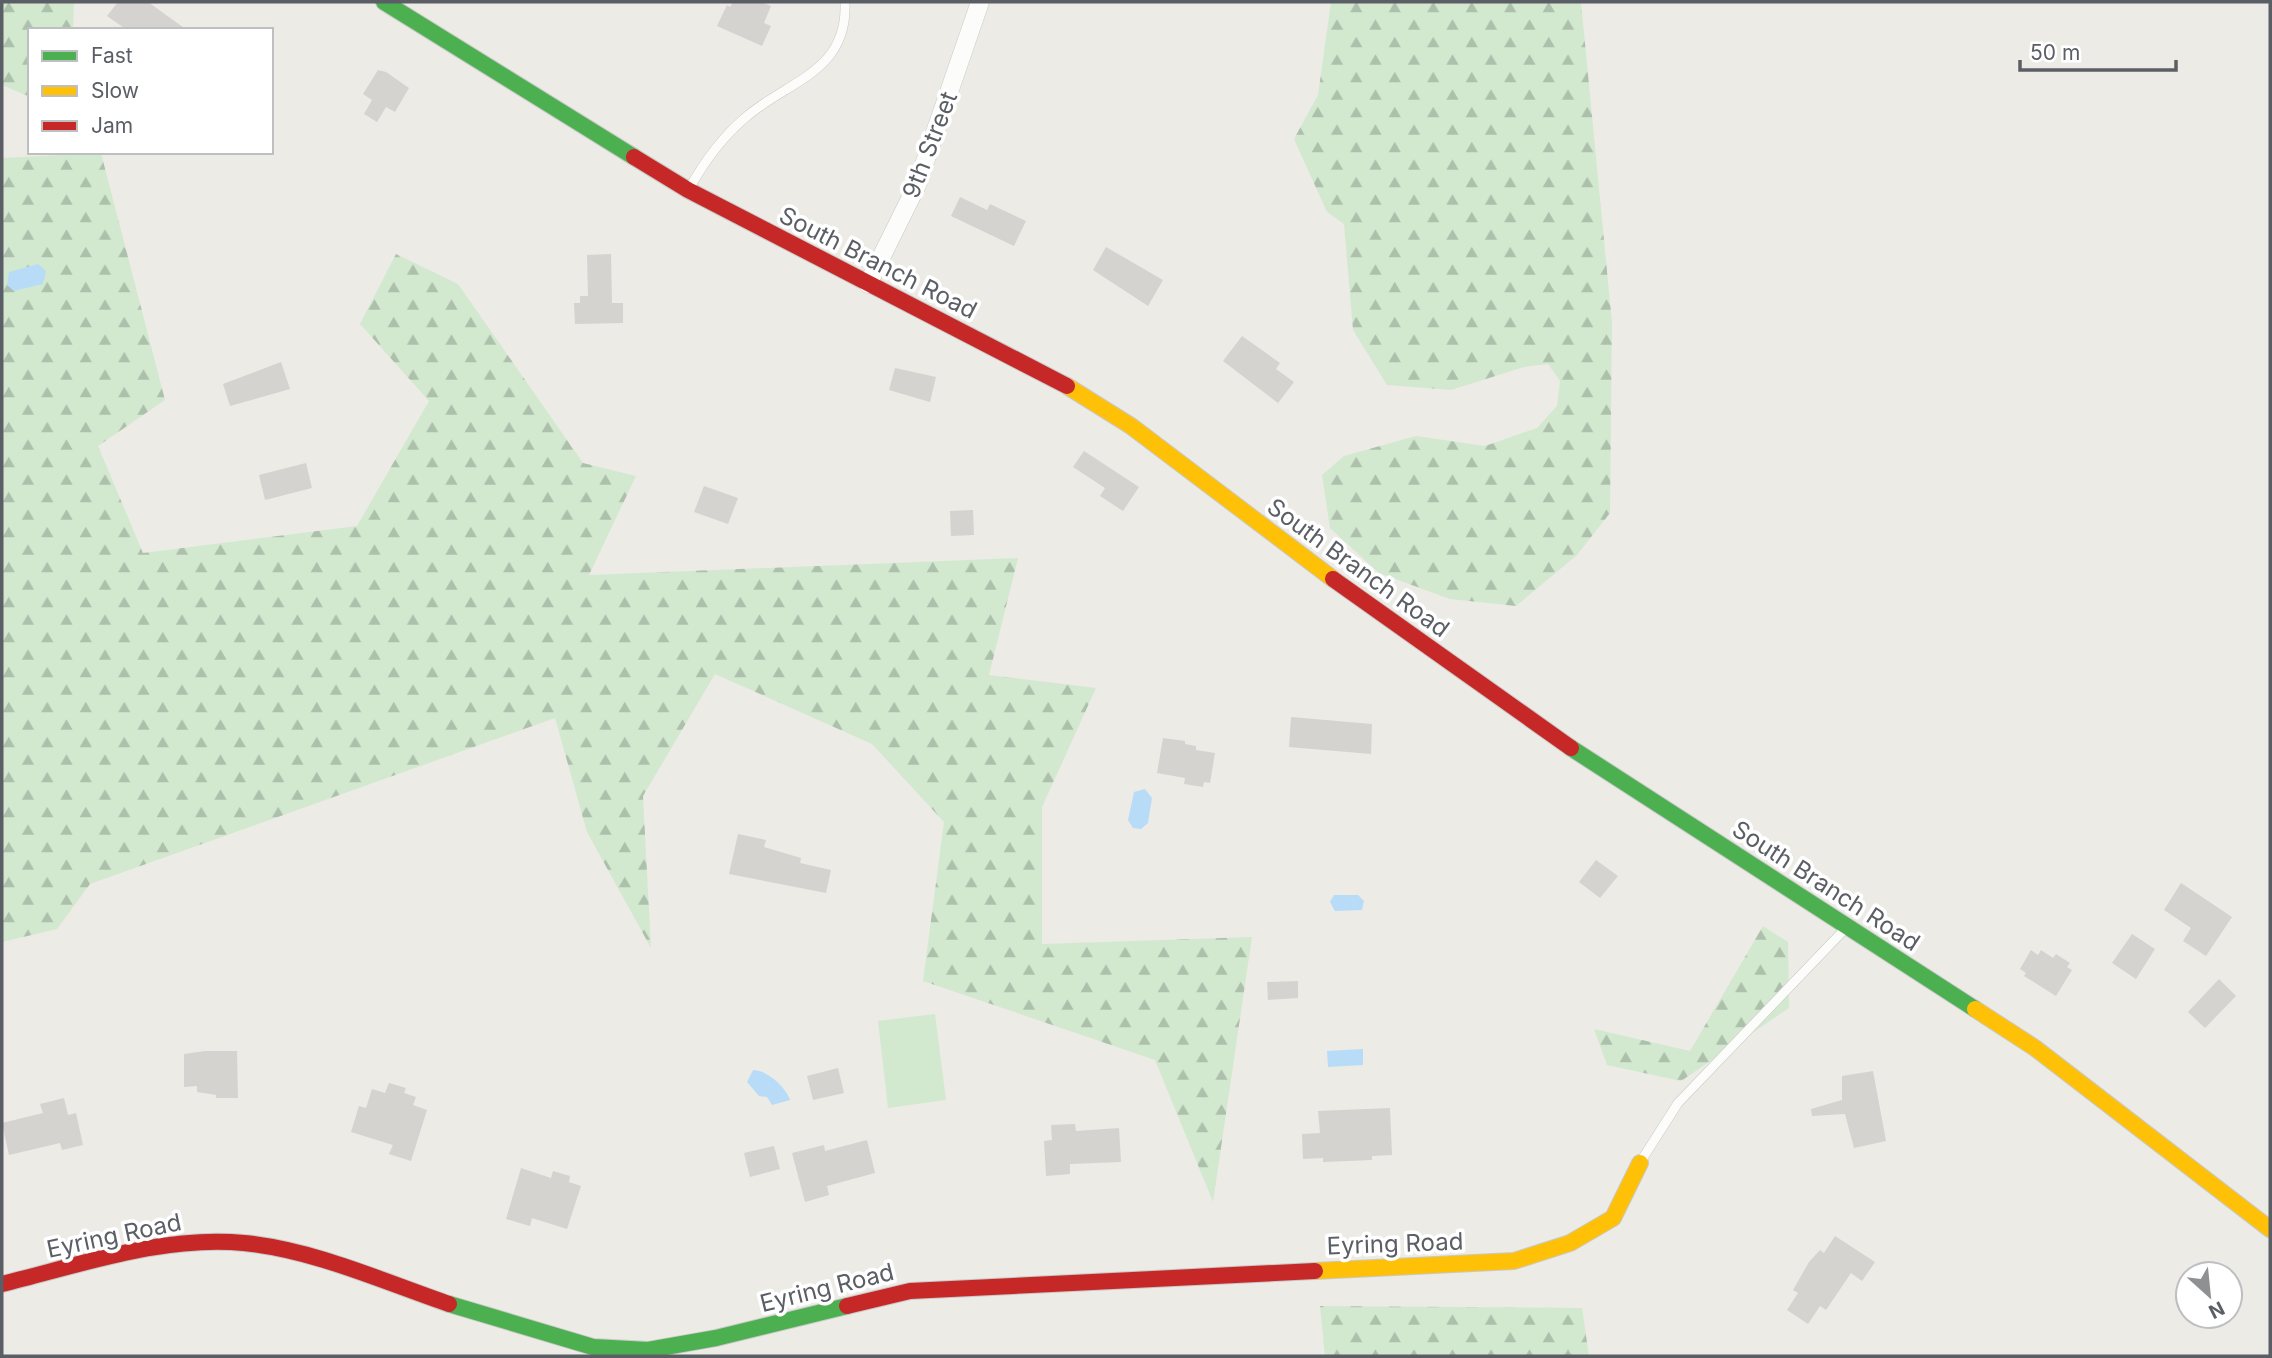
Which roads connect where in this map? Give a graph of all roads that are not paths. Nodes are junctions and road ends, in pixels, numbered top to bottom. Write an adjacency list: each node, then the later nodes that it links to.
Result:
1 (384, 2): 4 (street, South Branch Road)
2 (845, 2): 4 (lane)
3 (980, 2): 5 (street, 9th Street)
4 (688, 190): 5 (street, South Branch Road)
5 (869, 284): 6 (street, South Branch Road)
6 (1847, 926): 7 (lane); 8 (street, South Branch Road)
7 (1640, 1163): 9 (street, Eyring Road)
8 (2270, 1229)
9 (2, 1284)

